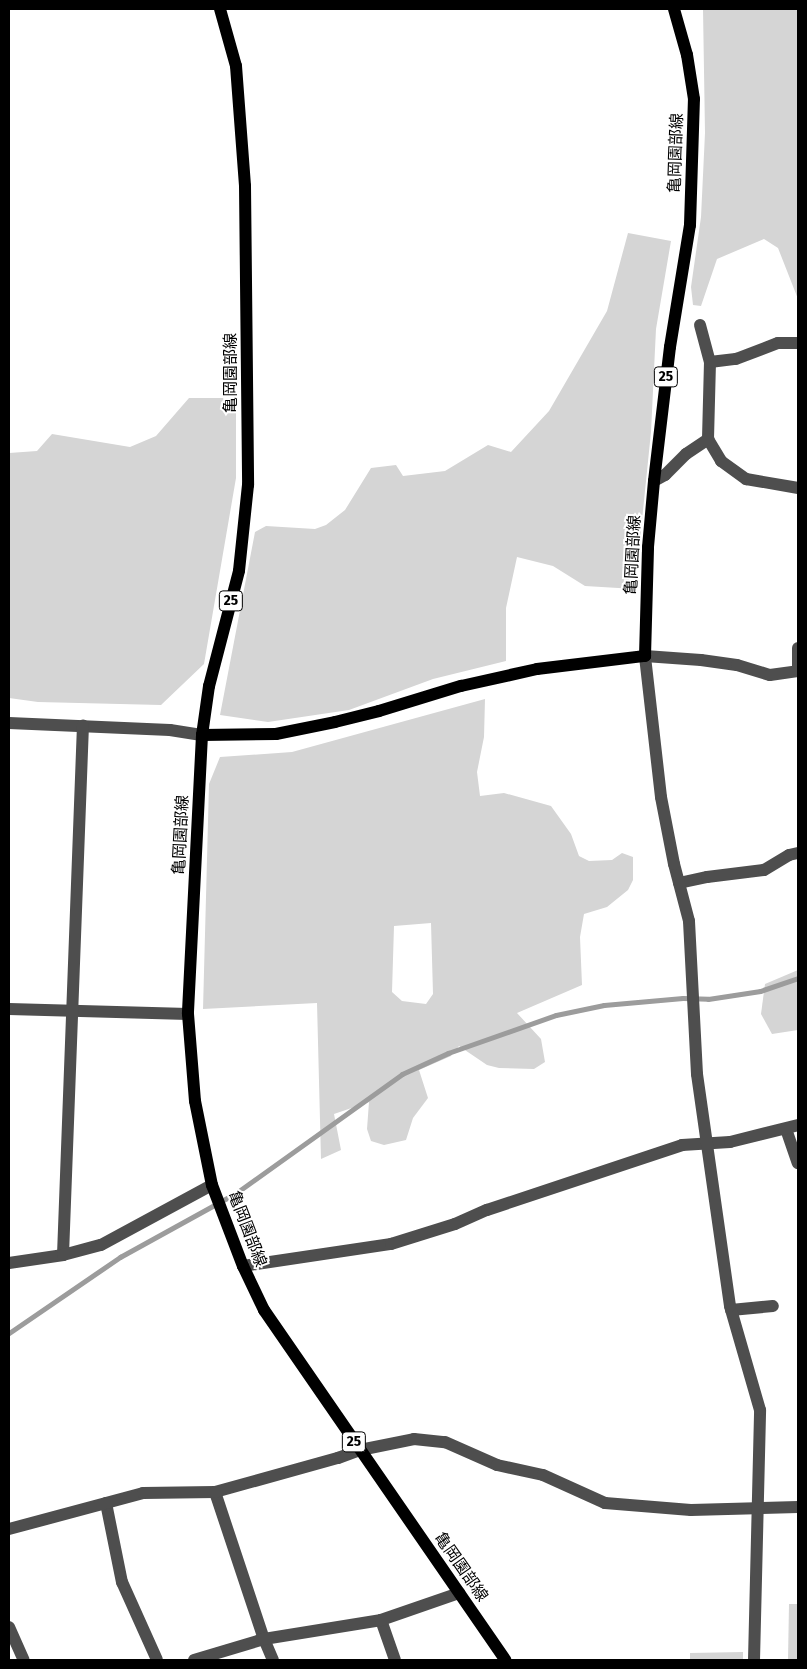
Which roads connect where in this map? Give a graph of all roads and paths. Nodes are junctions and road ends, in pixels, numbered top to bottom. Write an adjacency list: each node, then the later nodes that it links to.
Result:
1 (220, 9): 13 (main road, 亀岡園部線 / 25)
2 (674, 9): 7 (main road, 亀岡園部線 / 25)
3 (700, 325): 5 (street)
4 (798, 342): 5 (street)
5 (710, 362): 6 (street)
6 (708, 439): 7 (street); 8 (street)
7 (654, 481): 10 (main road, 亀岡園部線 / 25)
8 (798, 488)
9 (798, 648): 10 (street)
10 (645, 656): 13 (main road); 15 (street)
11 (9, 723): 12 (street)
12 (83, 725): 13 (street); 17 (street)
13 (202, 735): 18 (main road, 亀岡園部線 / 25)
14 (798, 853): 15 (street)
15 (679, 883): 21 (street)
16 (9, 1008): 17 (street)
17 (74, 1011): 18 (street); 24 (street)
18 (188, 1014): 23 (main road, 亀岡園部線 / 25)
19 (798, 1125): 20 (street)
20 (786, 1129): 21 (street); 22 (street)
21 (706, 1143): 26 (street); 28 (street)
22 (798, 1163)
23 (213, 1188): 24 (street); 26 (main road, 亀岡園部線 / 25)
24 (63, 1255): 25 (street)
25 (9, 1263)
26 (243, 1266): 29 (main road, 亀岡園部線 / 25)
27 (773, 1306): 28 (street)
28 (731, 1310): 33 (street)
29 (360, 1450): 30 (street); 33 (street); 35 (main road, 亀岡園部線 / 25)
30 (215, 1492): 31 (street); 38 (street)
31 (106, 1503): 34 (street); 40 (street)
32 (798, 1507): 33 (street)
33 (758, 1508): 45 (street)
34 (9, 1529)
35 (459, 1594): 36 (street); 44 (main road, 亀岡園部線 / 25)
36 (381, 1620): 38 (street); 43 (street)
37 (9, 1627): 39 (street)
38 (264, 1639): 41 (street); 42 (street)
39 (24, 1660)
40 (156, 1660)
41 (194, 1660)
42 (274, 1660)
43 (395, 1660)
44 (505, 1660)
45 (754, 1660)

